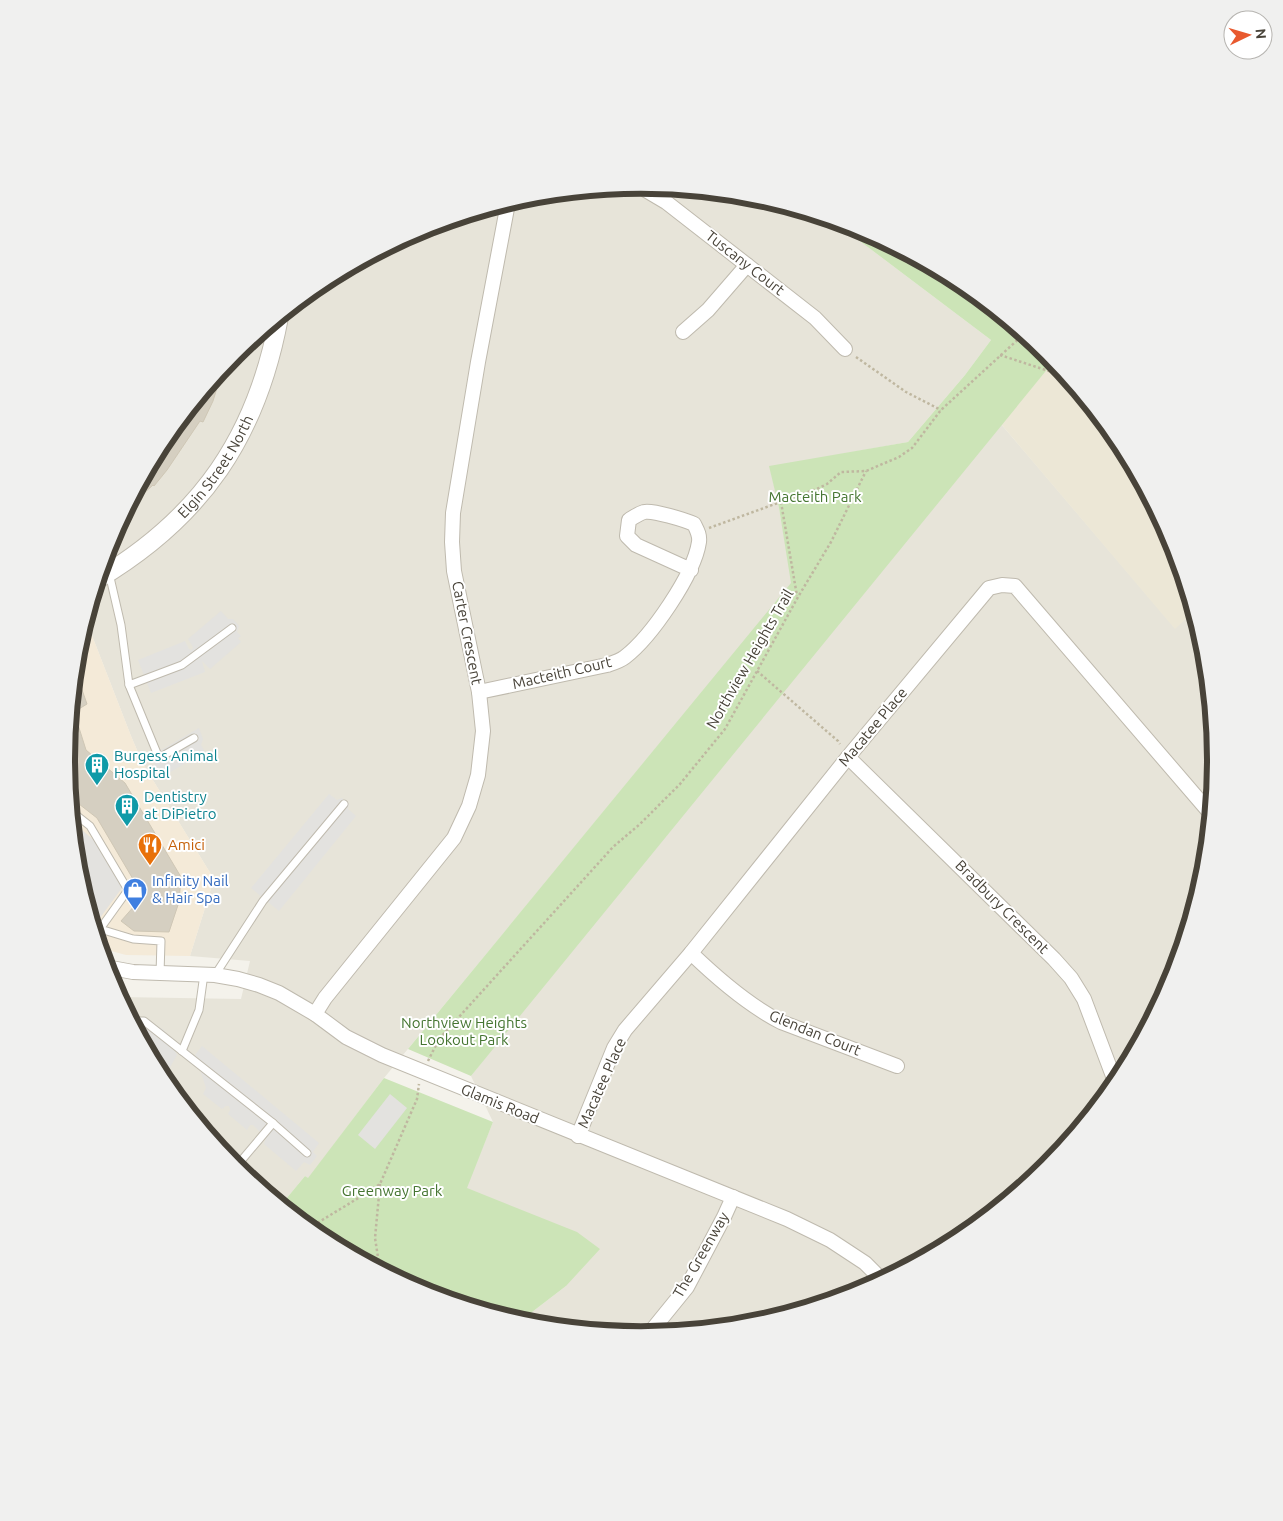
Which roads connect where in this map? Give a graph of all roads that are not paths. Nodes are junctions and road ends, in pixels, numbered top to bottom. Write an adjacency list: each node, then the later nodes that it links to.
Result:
1 (653, 194): 3 (street, Tuscany Court)
2 (507, 210): 12 (street, Carter Crescent)
3 (747, 264): 5 (street); 6 (street, Tuscany Court)
4 (277, 327): 8 (street, Elgin Street North)
5 (683, 332)
6 (845, 349)
7 (690, 570): 7 (street, Macteith Court); 12 (street, Macteith Court)
8 (106, 574)
9 (105, 578): 11 (lane)
10 (232, 628): 11 (lane)
11 (129, 685): 13 (lane)
12 (479, 692): 24 (street, Carter Crescent)
13 (194, 738)
14 (848, 757): 16 (street, Macatee Place); 20 (street, Macatee Place); 28 (street, Bradbury Crescent)
15 (344, 804): 23 (lane)
16 (1206, 807)
17 (78, 817): 18 (lane)
18 (101, 929)
19 (101, 930): 22 (lane)
20 (692, 953): 27 (street, Glendan Court); 30 (street, Macatee Place)
21 (115, 969): 22 (street, Glamis Road)
22 (160, 974): 23 (street, Glamis Road)
23 (210, 974): 24 (street, Glamis Road); 26 (lane)
24 (315, 1014): 30 (street, Glamis Road)
25 (138, 1021): 26 (lane)
26 (182, 1051): 29 (lane)
27 (897, 1066)
28 (1113, 1075)
29 (273, 1123): 31 (lane); 32 (lane)
30 (578, 1136): 33 (street, Glamis Road)
31 (307, 1153)
32 (241, 1161)
33 (733, 1197): 34 (street, Glamis Road); 35 (street, The Greenway)
34 (878, 1275)
35 (655, 1327)

